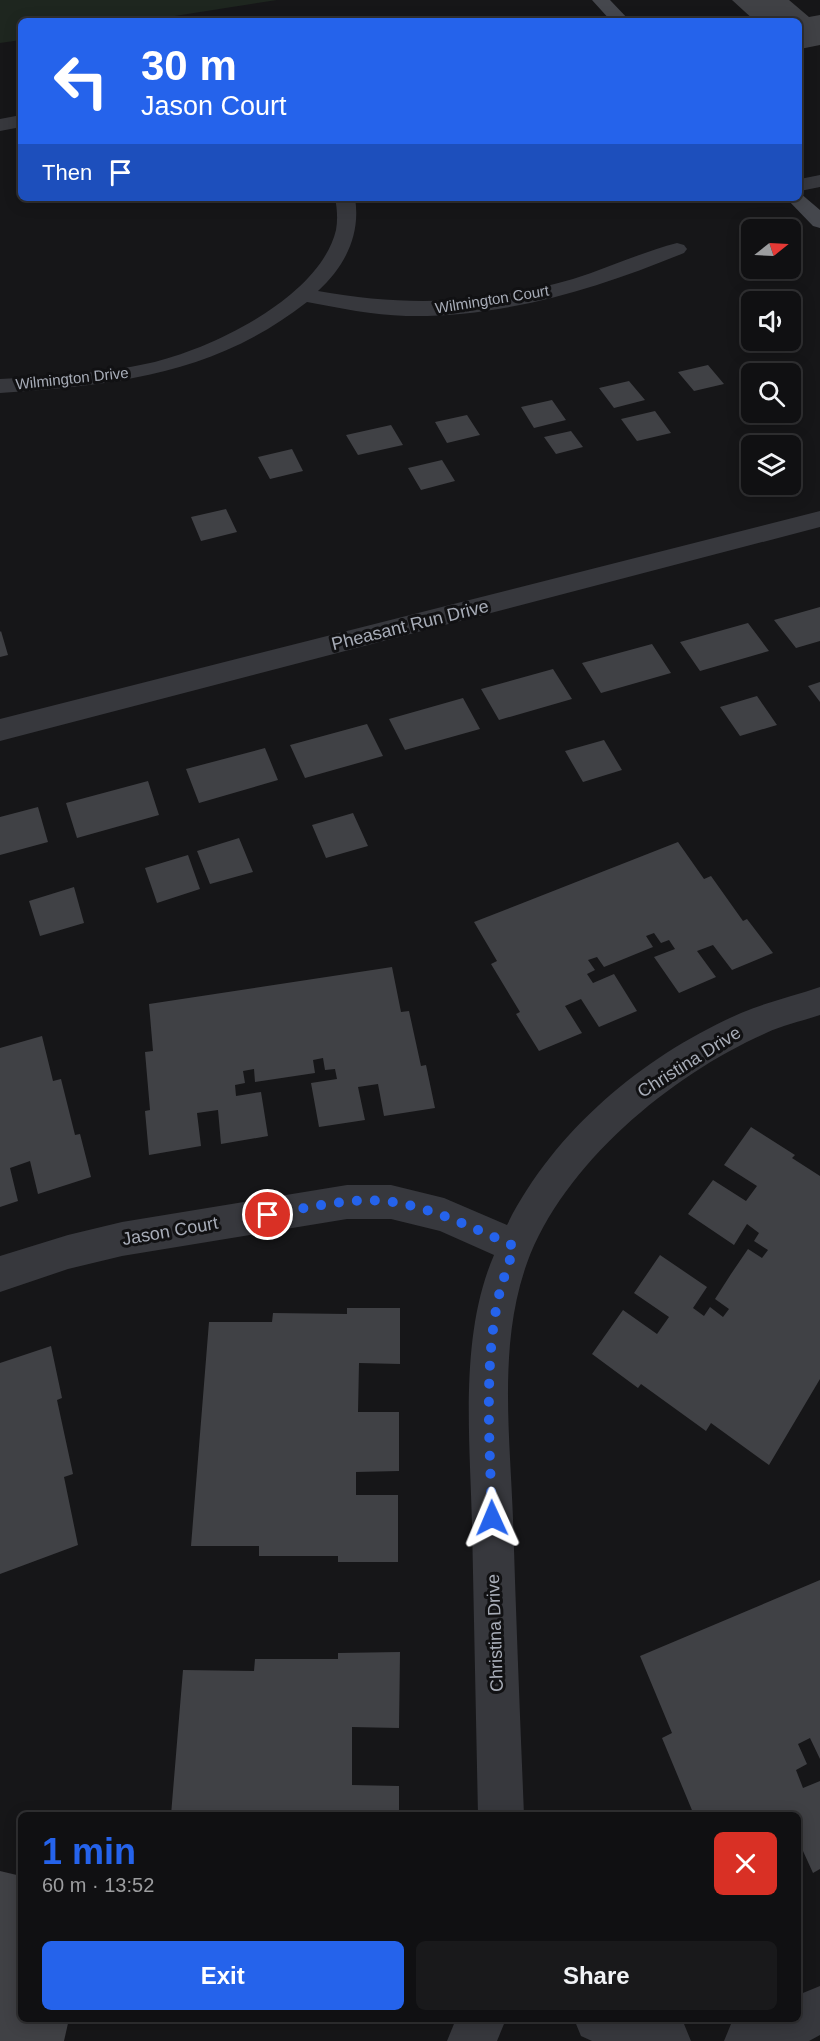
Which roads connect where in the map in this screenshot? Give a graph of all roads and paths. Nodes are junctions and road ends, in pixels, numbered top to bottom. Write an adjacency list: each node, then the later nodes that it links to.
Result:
1 (601, 0): 2 (street)
2 (618, 18)
3 (18, 122): 4 (street)
4 (0, 125)
5 (820, 181): 6 (street)
6 (802, 185)
7 (345, 201): 11 (street, Wilmington Drive)
8 (799, 201): 9 (street)
9 (820, 222)
10 (677, 249): 11 (street, Wilmington Court)
11 (302, 295): 12 (street, Wilmington Drive)
12 (0, 386)
13 (820, 519): 14 (street, Pheasant Run Drive)
14 (0, 730)
15 (820, 1001): 16 (street, Christina Drive)
16 (514, 1246): 17 (street, Jason Court); 18 (street, Christina Drive)
17 (0, 1275)
18 (501, 1812)
19 (820, 2010): 20 (street)
20 (801, 2019)
21 (480, 2022): 24 (street)
22 (607, 2022): 25 (street)
23 (795, 2022): 26 (street)
24 (471, 2041)
25 (667, 2041)
26 (748, 2041)

